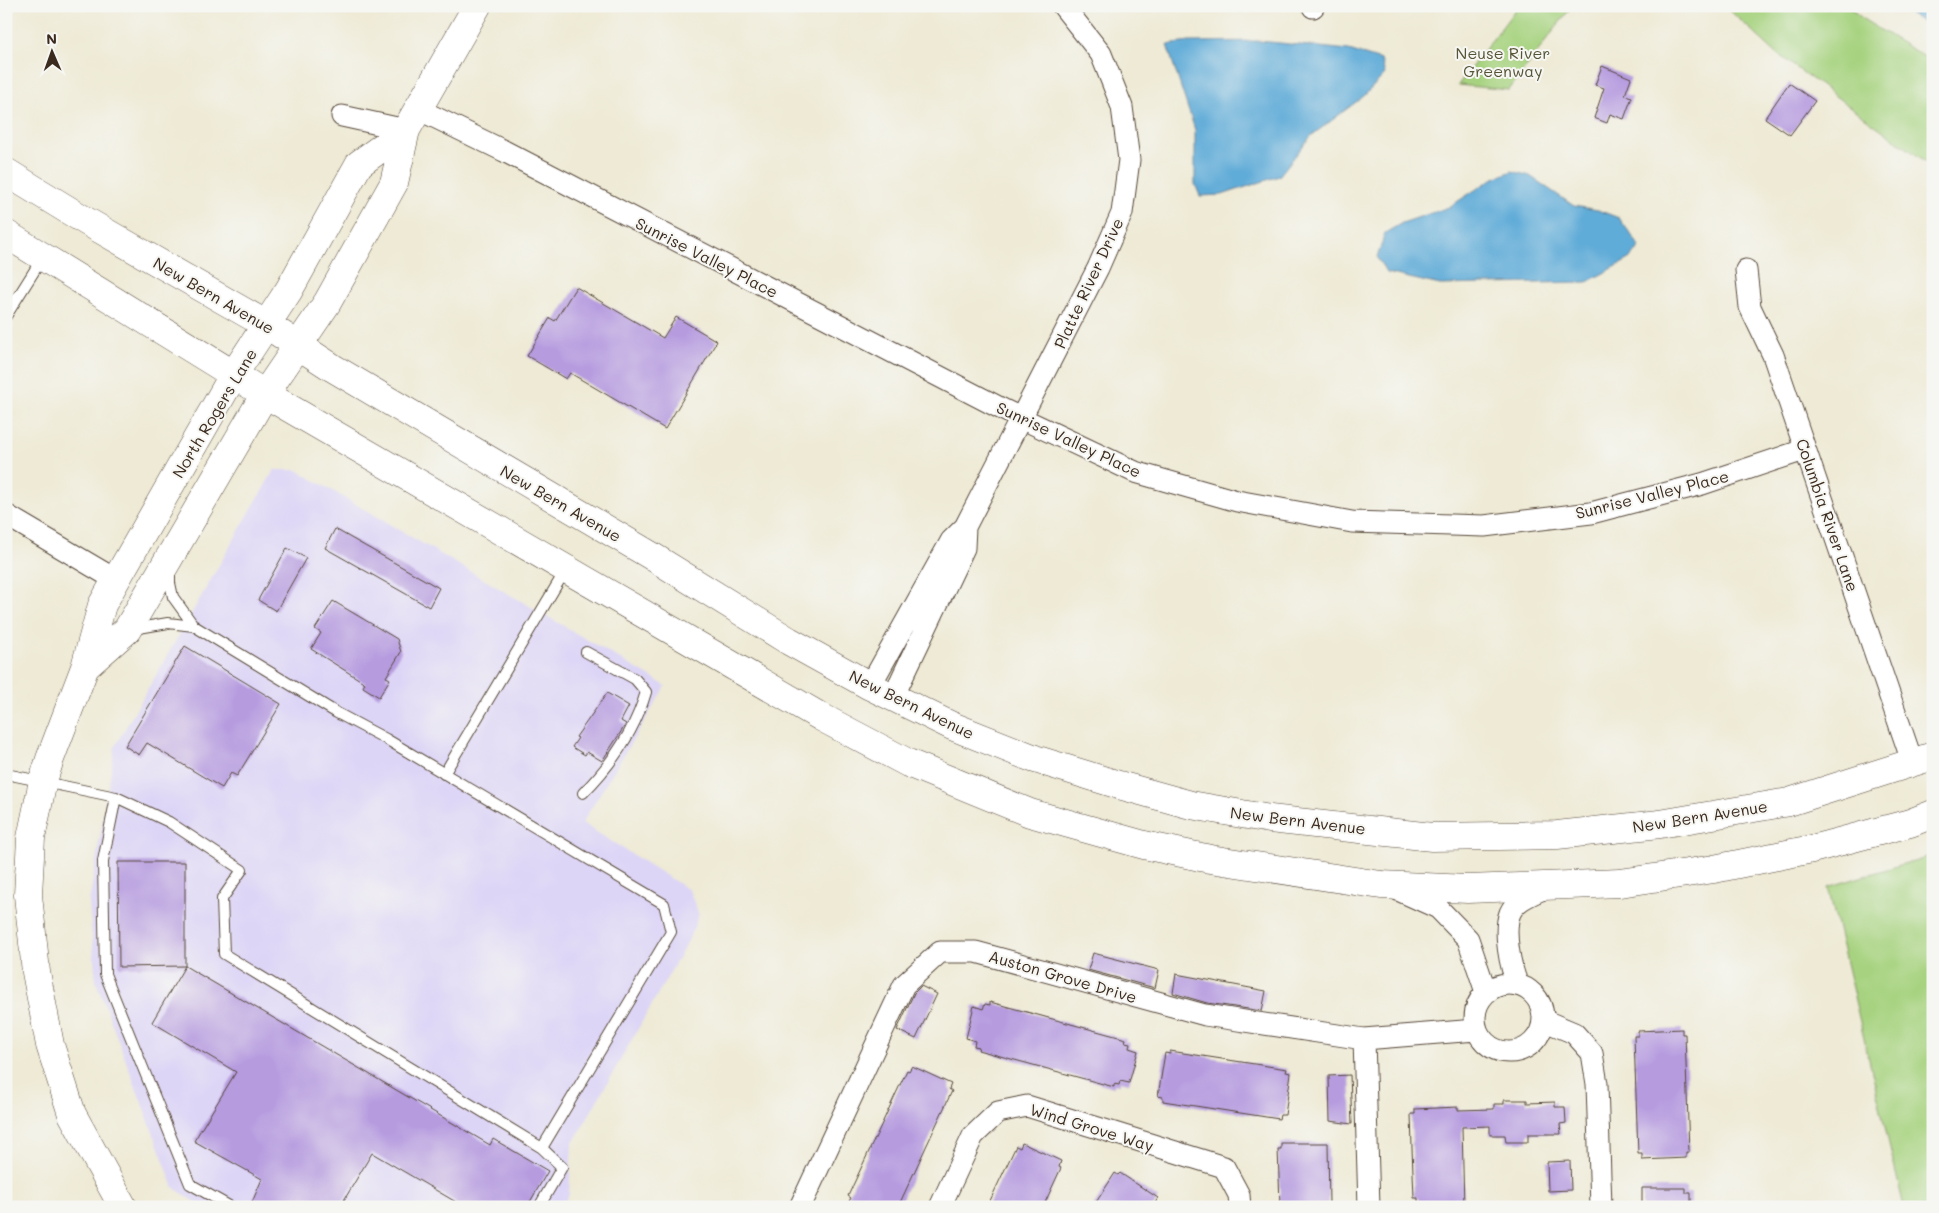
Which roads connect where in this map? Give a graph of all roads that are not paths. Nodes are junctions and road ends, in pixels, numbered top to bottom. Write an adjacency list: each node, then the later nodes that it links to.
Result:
1 (477, 6): 4 (main road, North Rogers Lane)
2 (1063, 6): 14 (street, Platte River Drive)
3 (342, 116): 4 (street, Sunrise Valley Place)
4 (412, 120): 10 (main road, North Rogers Lane); 11 (main road, North Rogers Lane); 14 (street, Sunrise Valley Place)
5 (6, 172): 10 (main road, New Bern Avenue)
6 (6, 234): 7 (main road)
7 (44, 256): 9 (lane); 12 (main road)
8 (1746, 270): 15 (street, Columbia River Lane)
9 (6, 316)
10 (267, 326): 11 (main road, New Bern Avenue); 12 (main road, North Rogers Lane)
11 (297, 345): 13 (main road, North Rogers Lane); 24 (main road, New Bern Avenue)
12 (234, 374): 13 (main road); 19 (main road, North Rogers Lane)
13 (265, 394): 17 (main road, North Rogers Lane); 18 (main road)
14 (1022, 419): 15 (street, Sunrise Valley Place); 24 (street, Platte River Drive)
15 (1804, 450): 25 (street, Columbia River Lane)
16 (6, 515): 19 (street)
17 (172, 552): 20 (lane); 21 (main road, North Rogers Lane)
18 (566, 569): 27 (lane); 32 (main road)
19 (116, 580): 23 (main road, North Rogers Lane)
20 (194, 626): 21 (lane); 27 (lane)
21 (127, 630): 23 (main road, North Rogers Lane)
22 (586, 652): 29 (lane)
23 (85, 667): 28 (main road, North Rogers Lane)
24 (882, 692): 25 (main road, New Bern Avenue)
25 (1923, 759)
26 (6, 774): 28 (lane)
27 (444, 774): 39 (lane)
28 (43, 781): 30 (lane); 40 (main road, North Rogers Lane)
29 (584, 793)
30 (116, 797): 39 (lane); 41 (lane)
31 (1933, 814): 33 (main road)
32 (1381, 884): 33 (main road); 35 (street)
33 (1548, 887): 34 (street)
34 (1518, 985): 35 (street); 36 (street)
35 (1486, 992): 37 (street)
36 (1543, 1020): 37 (street); 47 (street)
37 (1476, 1030): 38 (street, Auston Grove Drive)
38 (1364, 1039): 43 (street, Auston Grove Drive); 46 (street)
39 (542, 1148): 42 (lane)
40 (123, 1207)
41 (231, 1207)
42 (539, 1207)
43 (800, 1207)
44 (940, 1207): 45 (street, Wind Grove Way)
45 (1240, 1207)
46 (1369, 1207)
47 (1601, 1207)

